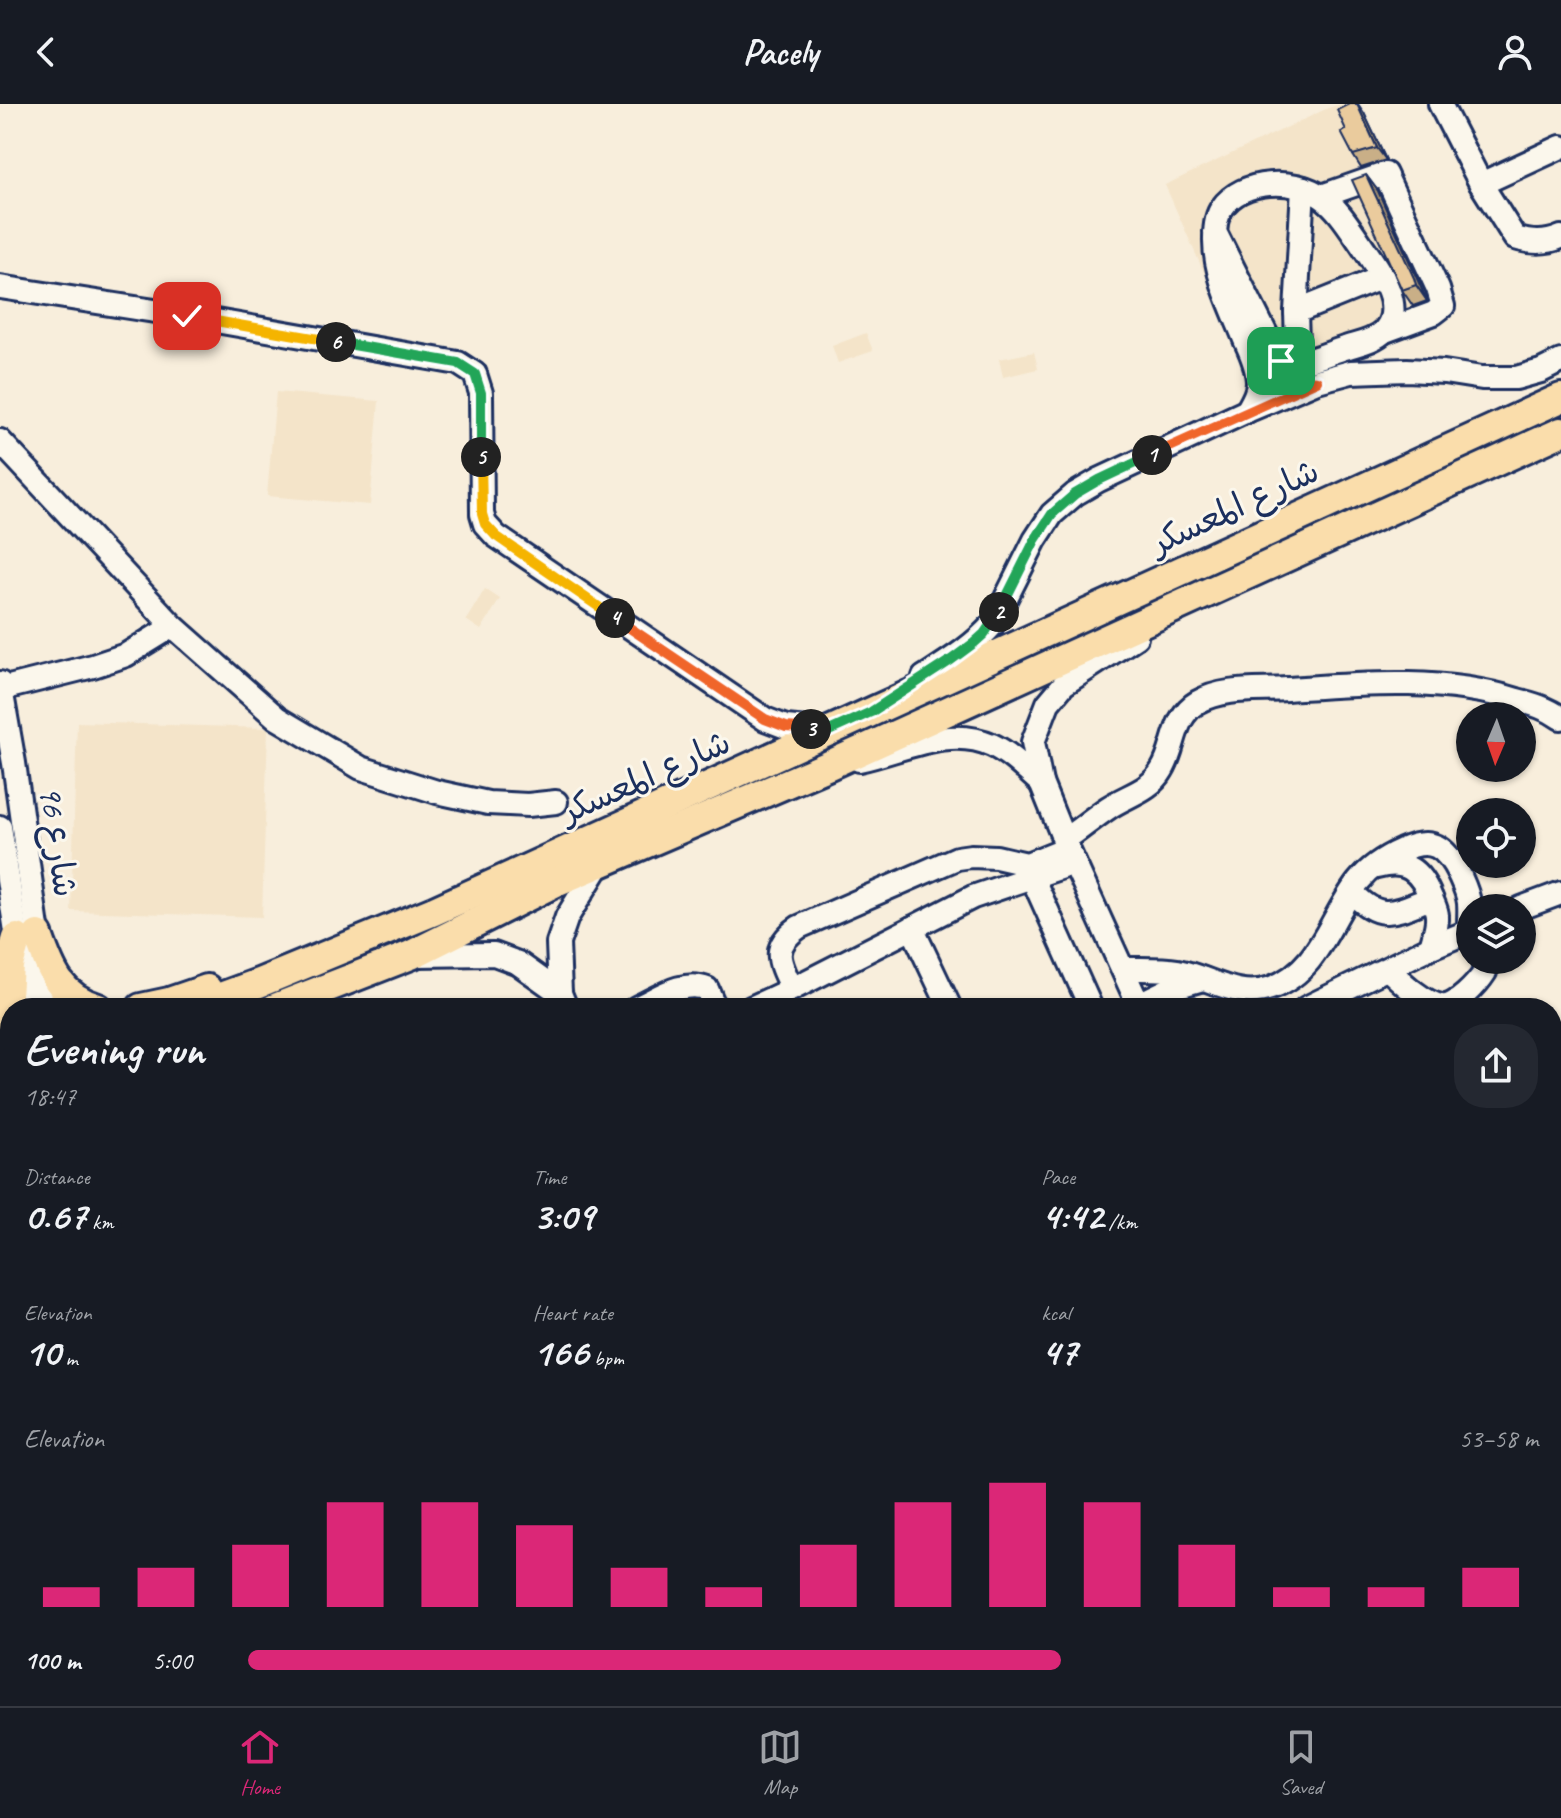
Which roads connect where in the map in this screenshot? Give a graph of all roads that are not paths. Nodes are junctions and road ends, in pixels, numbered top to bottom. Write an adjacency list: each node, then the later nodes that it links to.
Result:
1 (1441, 104): 3 (street)
2 (1561, 147): 3 (street)
3 (1481, 184): 6 (street)
4 (1312, 192): 5 (street); 7 (street); 9 (street); 10 (street)
5 (1215, 232): 12 (street); 15 (street)
6 (1561, 237)
7 (1383, 277): 9 (street); 10 (street)
8 (0, 287): 23 (street)
9 (1296, 312): 12 (street)
10 (1385, 331): 12 (street)
11 (1561, 361): 13 (street)
12 (1296, 364): 13 (street)
13 (1317, 381): 15 (street)
14 (1561, 398): 21 (main road, شارع المعسكر)
15 (1247, 411): 21 (street)
16 (1561, 432): 18 (main road, شارع المعسكر)
17 (0, 441): 19 (street)
18 (1220, 589): 24 (main road, شارع المعسكر); 25 (street)
19 (173, 626): 20 (street); 26 (street)
20 (1, 686): 39 (street, شارع 96)
21 (871, 712): 23 (main road, شارع المعسكر)
22 (1561, 718): 28 (street)
23 (829, 731): 47 (main road, شارع المعسكر)
24 (827, 766): 25 (street); 29 (main road, شارع المعسكر)
25 (1041, 783): 28 (street)
26 (556, 802)
27 (0, 827): 39 (street, شارع 96)
28 (1068, 850): 31 (street); 43 (street)
29 (601, 862): 42 (main road, شارع المعسكر); 57 (street)
30 (1376, 867): 32 (street); 34 (street); 36 (street)
31 (1029, 871): 38 (street); 48 (street); 62 (street)
32 (1352, 892): 36 (street); 46 (street)
33 (1561, 893): 35 (street)
34 (1469, 894)
35 (1536, 902)
36 (1434, 906): 37 (street); 41 (street)
37 (1456, 923)
38 (912, 928): 48 (street); 61 (street)
39 (27, 937): 49 (main road); 50 (street, شارع 96); 51 (street, شارع 96); 52 (main road)
40 (1456, 937): 41 (street)
41 (1431, 947): 44 (street)
42 (411, 955): 55 (main road, شارع المعسكر); 56 (street)
43 (1123, 969): 46 (street); 63 (street)
44 (1388, 969): 65 (street); 66 (street)
45 (1484, 974): 67 (street)
46 (1203, 979): 64 (street)
47 (259, 983): 53 (main road); 54 (main road, شارع المعسكر)
48 (792, 989): 60 (street)
49 (7, 998)
50 (24, 998)
51 (42, 998)
52 (75, 998)
53 (181, 998)
54 (218, 998)
55 (301, 998)
56 (561, 998)
57 (563, 998)
58 (657, 998): 59 (street)
59 (711, 998)
60 (773, 998)
61 (945, 998)
62 (1086, 998)
63 (1136, 998)
64 (1154, 998)
65 (1330, 998)
66 (1426, 998)
67 (1460, 998)

